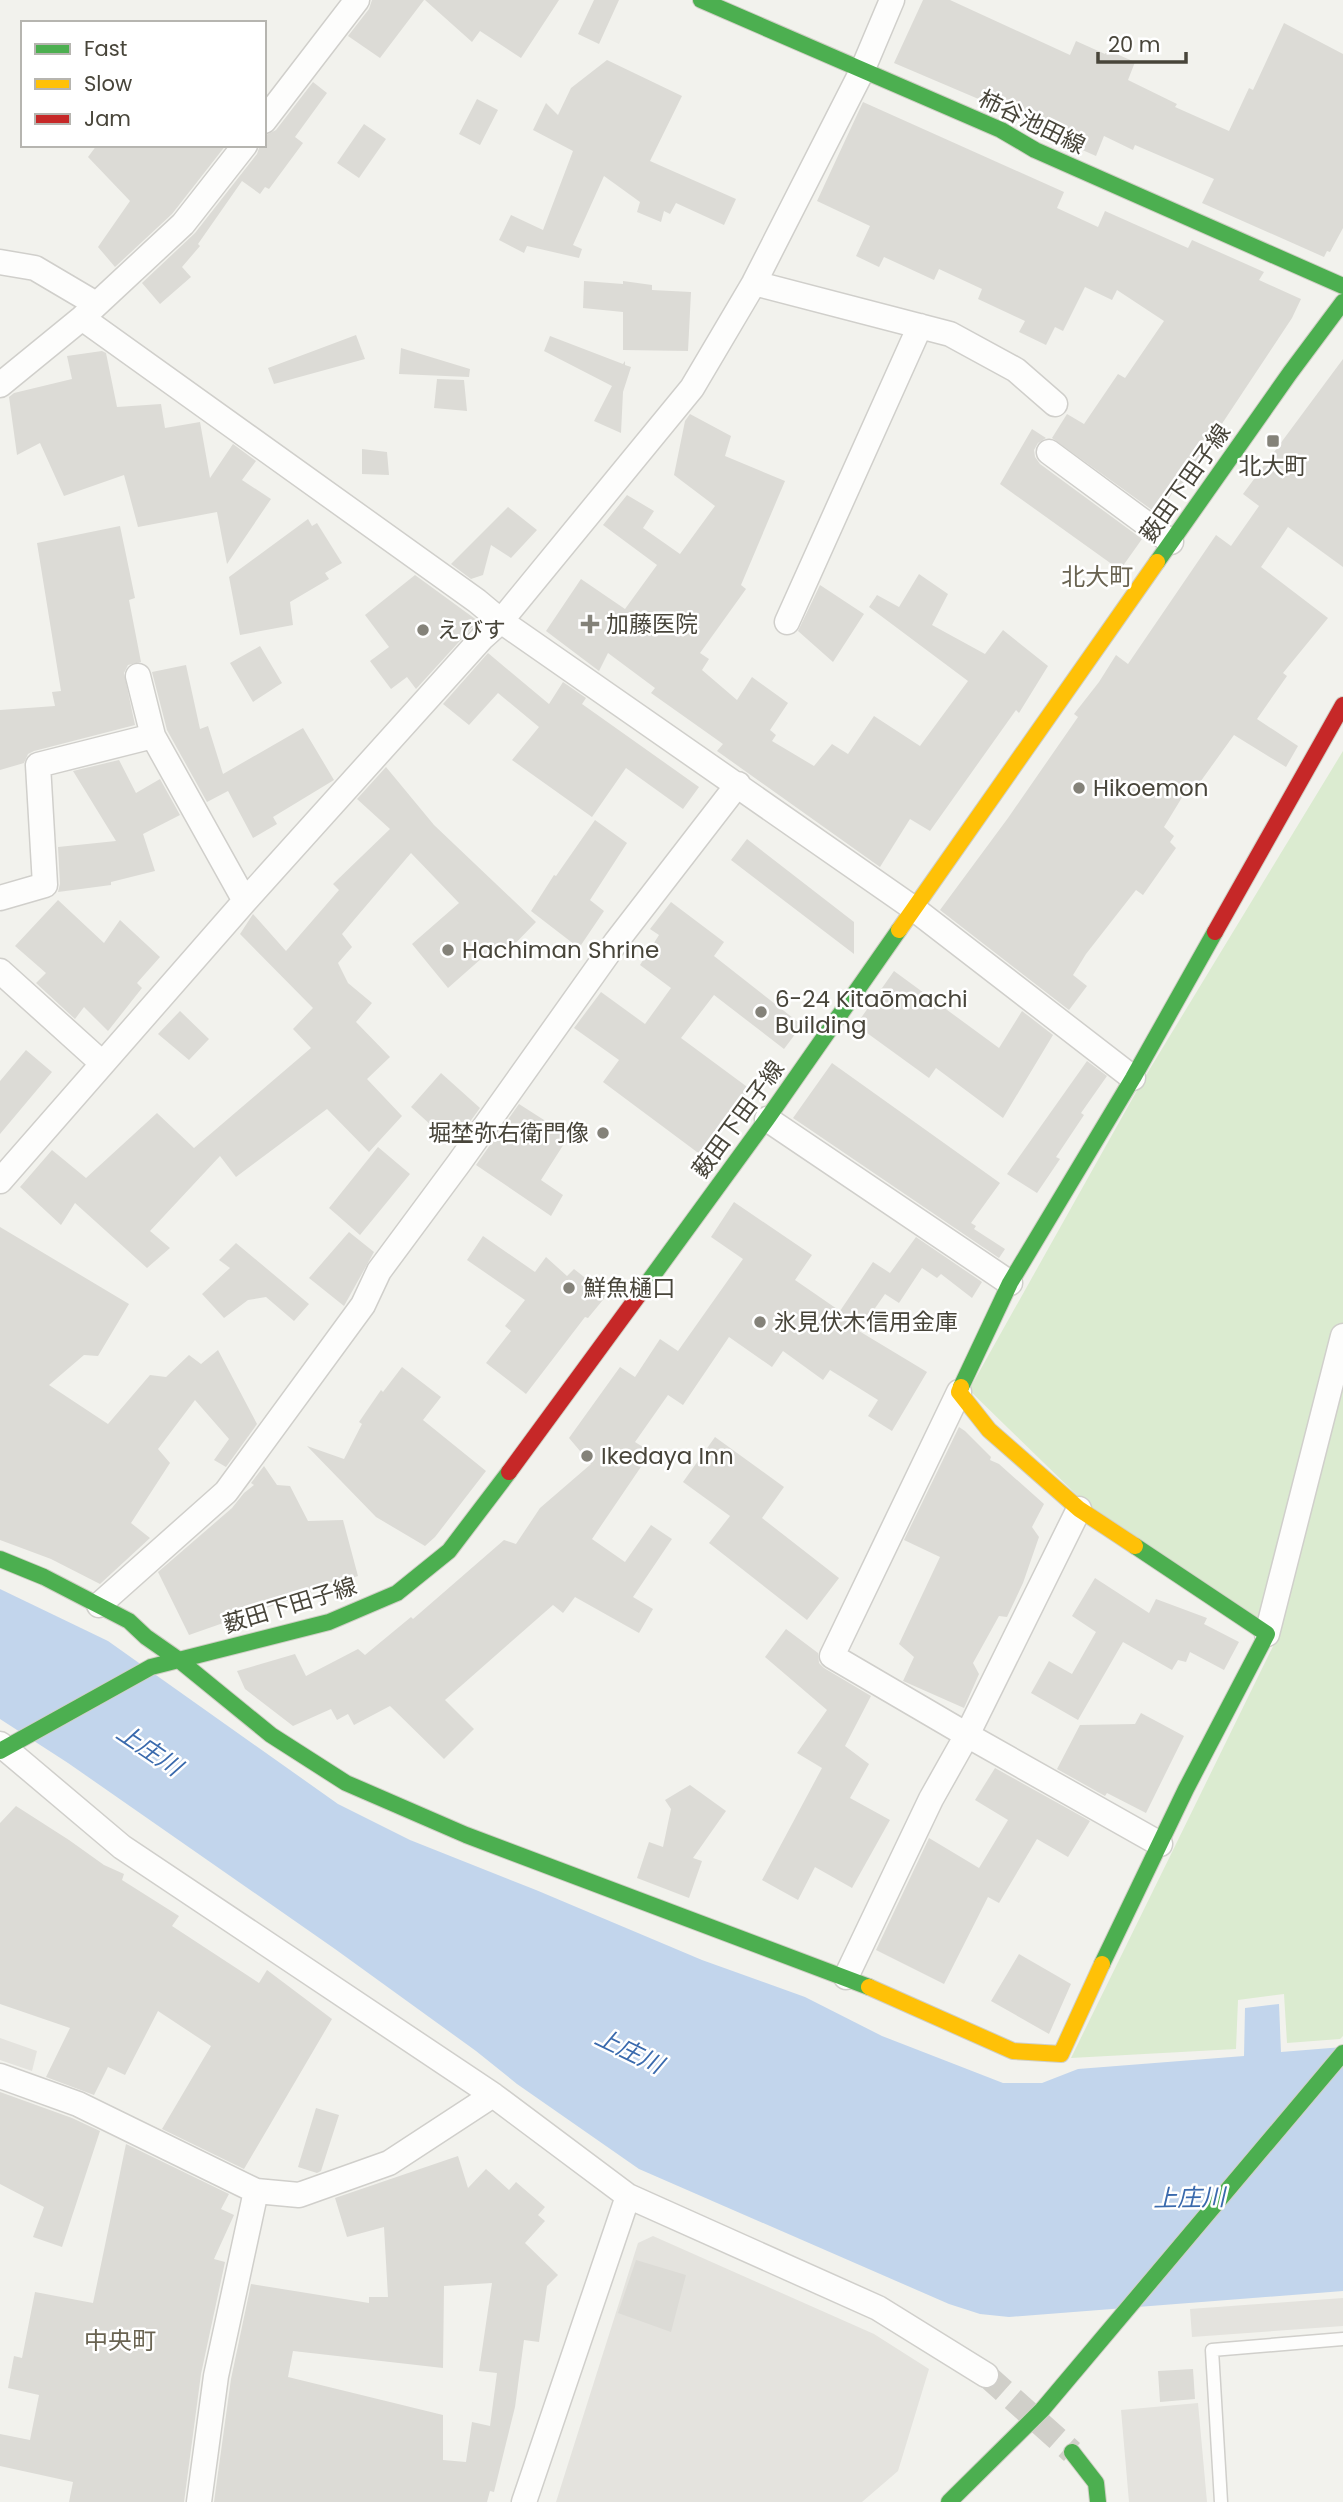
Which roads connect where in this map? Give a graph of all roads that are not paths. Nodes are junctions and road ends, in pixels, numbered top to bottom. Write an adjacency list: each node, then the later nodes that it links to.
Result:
1 (357, 0): 5 (street)
2 (701, 0): 4 (street, 柿谷池田線)
3 (892, 0): 4 (street)
4 (862, 71): 8 (street); 9 (street, 柿谷池田線)
5 (266, 118)
6 (243, 147): 11 (street)
7 (0, 262): 11 (street)
8 (754, 283): 12 (street); 17 (street)
9 (1343, 286)
10 (1343, 302): 16 (street, 薮田下田子線)
11 (89, 311): 13 (street); 17 (street)
12 (920, 326): 14 (street); 18 (street)
13 (0, 385)
14 (1055, 404)
15 (1049, 452): 16 (street)
16 (1171, 542): 25 (street, 薮田下田子線)
17 (501, 621): 22 (street); 24 (street)
18 (787, 622)
19 (138, 676): 21 (street)
20 (1343, 705): 28 (street)
21 (153, 736): 23 (street); 24 (street)
22 (738, 784): 25 (street); 36 (street)
23 (0, 898)
24 (245, 901): 27 (street)
25 (913, 908): 28 (street); 29 (street, 薮田下田子線)
26 (0, 971): 27 (street)
27 (102, 1063): 30 (street)
28 (1133, 1077): 31 (street)
29 (767, 1119): 31 (street); 38 (street, 薮田下田子線)
30 (0, 1181)
31 (1010, 1283): 33 (street)
32 (1343, 1336): 37 (street)
33 (959, 1392): 34 (street); 39 (street)
34 (1079, 1509): 37 (street); 39 (street)
35 (0, 1559): 36 (street)
36 (99, 1605): 38 (street)
37 (1267, 1634): 41 (street)
38 (179, 1660): 40 (street, 薮田下田子線); 42 (street)
39 (967, 1735): 41 (street); 42 (street)
40 (2, 1747): 45 (street)
41 (1160, 1844): 42 (street)
42 (846, 1977)
43 (1343, 2053): 53 (street)
44 (0, 2076): 46 (street)
45 (493, 2095): 46 (street); 47 (street)
46 (256, 2191): 51 (street)
47 (628, 2196): 49 (street); 52 (street)
48 (1343, 2339): 55 (lane)
49 (986, 2375)
50 (1072, 2452): 54 (street)
51 (199, 2502)
52 (524, 2502)
53 (949, 2502)
54 (1098, 2502)
55 (1222, 2502)

